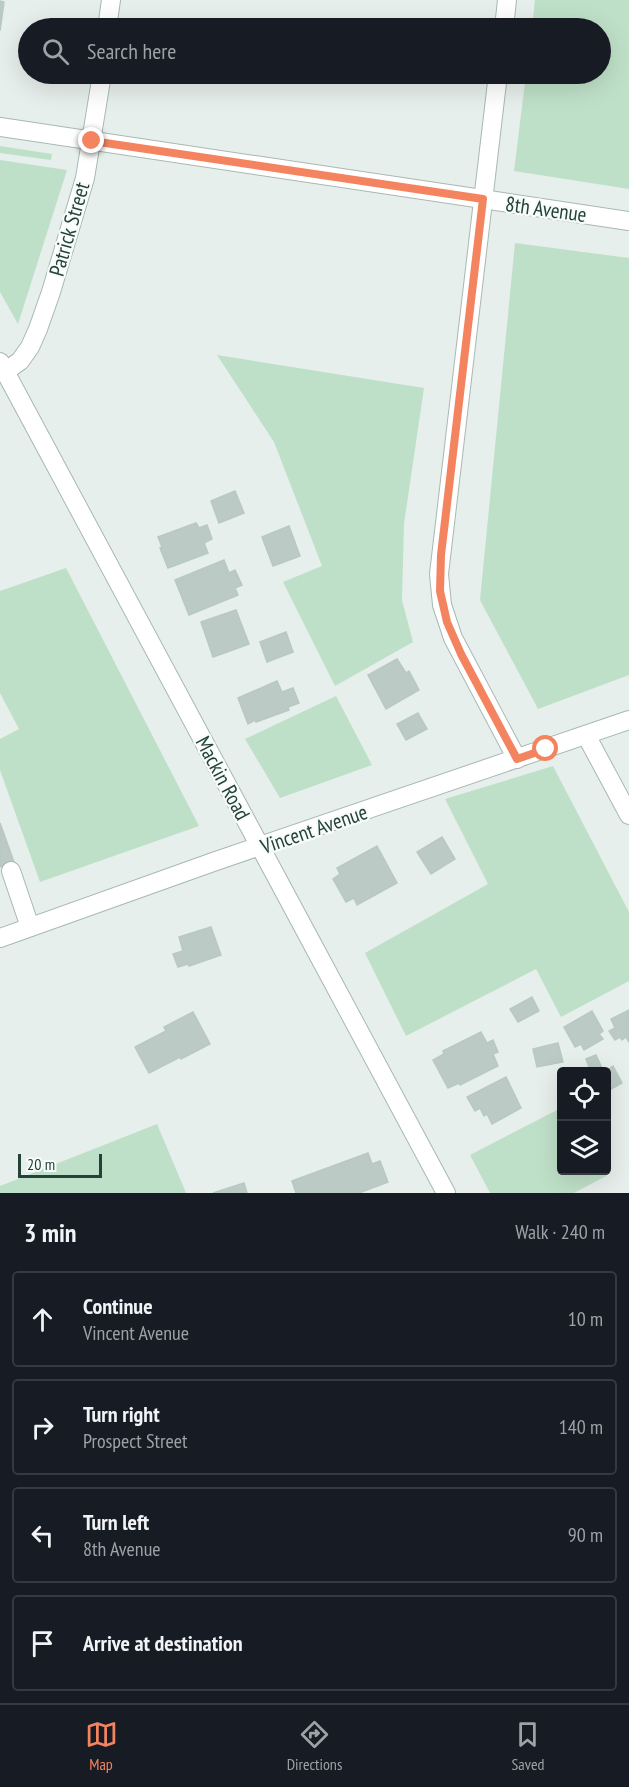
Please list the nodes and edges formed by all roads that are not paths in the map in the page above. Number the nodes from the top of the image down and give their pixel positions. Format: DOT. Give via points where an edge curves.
graph roads {
  1 [pos="111,0"];
  2 [pos="507,0"];
  3 [pos="108,18"];
  4 [pos="505,18"];
  5 [pos="101,84"];
  6 [pos="497,84"];
  7 [pos="0,127"];
  8 [pos="92,141"];
  9 [pos="483,199"];
  10 [pos="629,221"];
  11 [pos="3,367"];
  12 [pos="629,720"];
  13 [pos="586,735"];
  14 [pos="517,759"];
  15 [pos="629,815"];
  16 [pos="260,847"];
  17 [pos="10,871"];
  18 [pos="30,927"];
  19 [pos="0,938"];
  20 [pos="446,1193"];
  1 -- 3 [label="street"];
  2 -- 4 [label="street"];
  5 -- 8 [label="street, Patrick Street"];
  6 -- 9 [label="street"];
  7 -- 8 [label="street, 8th Avenue"];
  8 -- 9 [label="street, 8th Avenue"];
  8 -- 11 [label="street, Patrick Street" via="85,178 38,329 20,361"];
  9 -- 10 [label="street, 8th Avenue"];
  9 -- 14 [label="street" via="440,591 453,638"];
  11 -- 16 [label="street, Mackin Road"];
  12 -- 13 [label="street, Vincent Avenue"];
  13 -- 14 [label="street, Vincent Avenue"];
  13 -- 15 [label="street"];
  14 -- 16 [label="street, Vincent Avenue"];
  16 -- 18 [label="street, Vincent Avenue"];
  16 -- 20 [label="street, Mackin Road"];
  17 -- 18 [label="street"];
  18 -- 19 [label="street, Vincent Avenue"];
}
